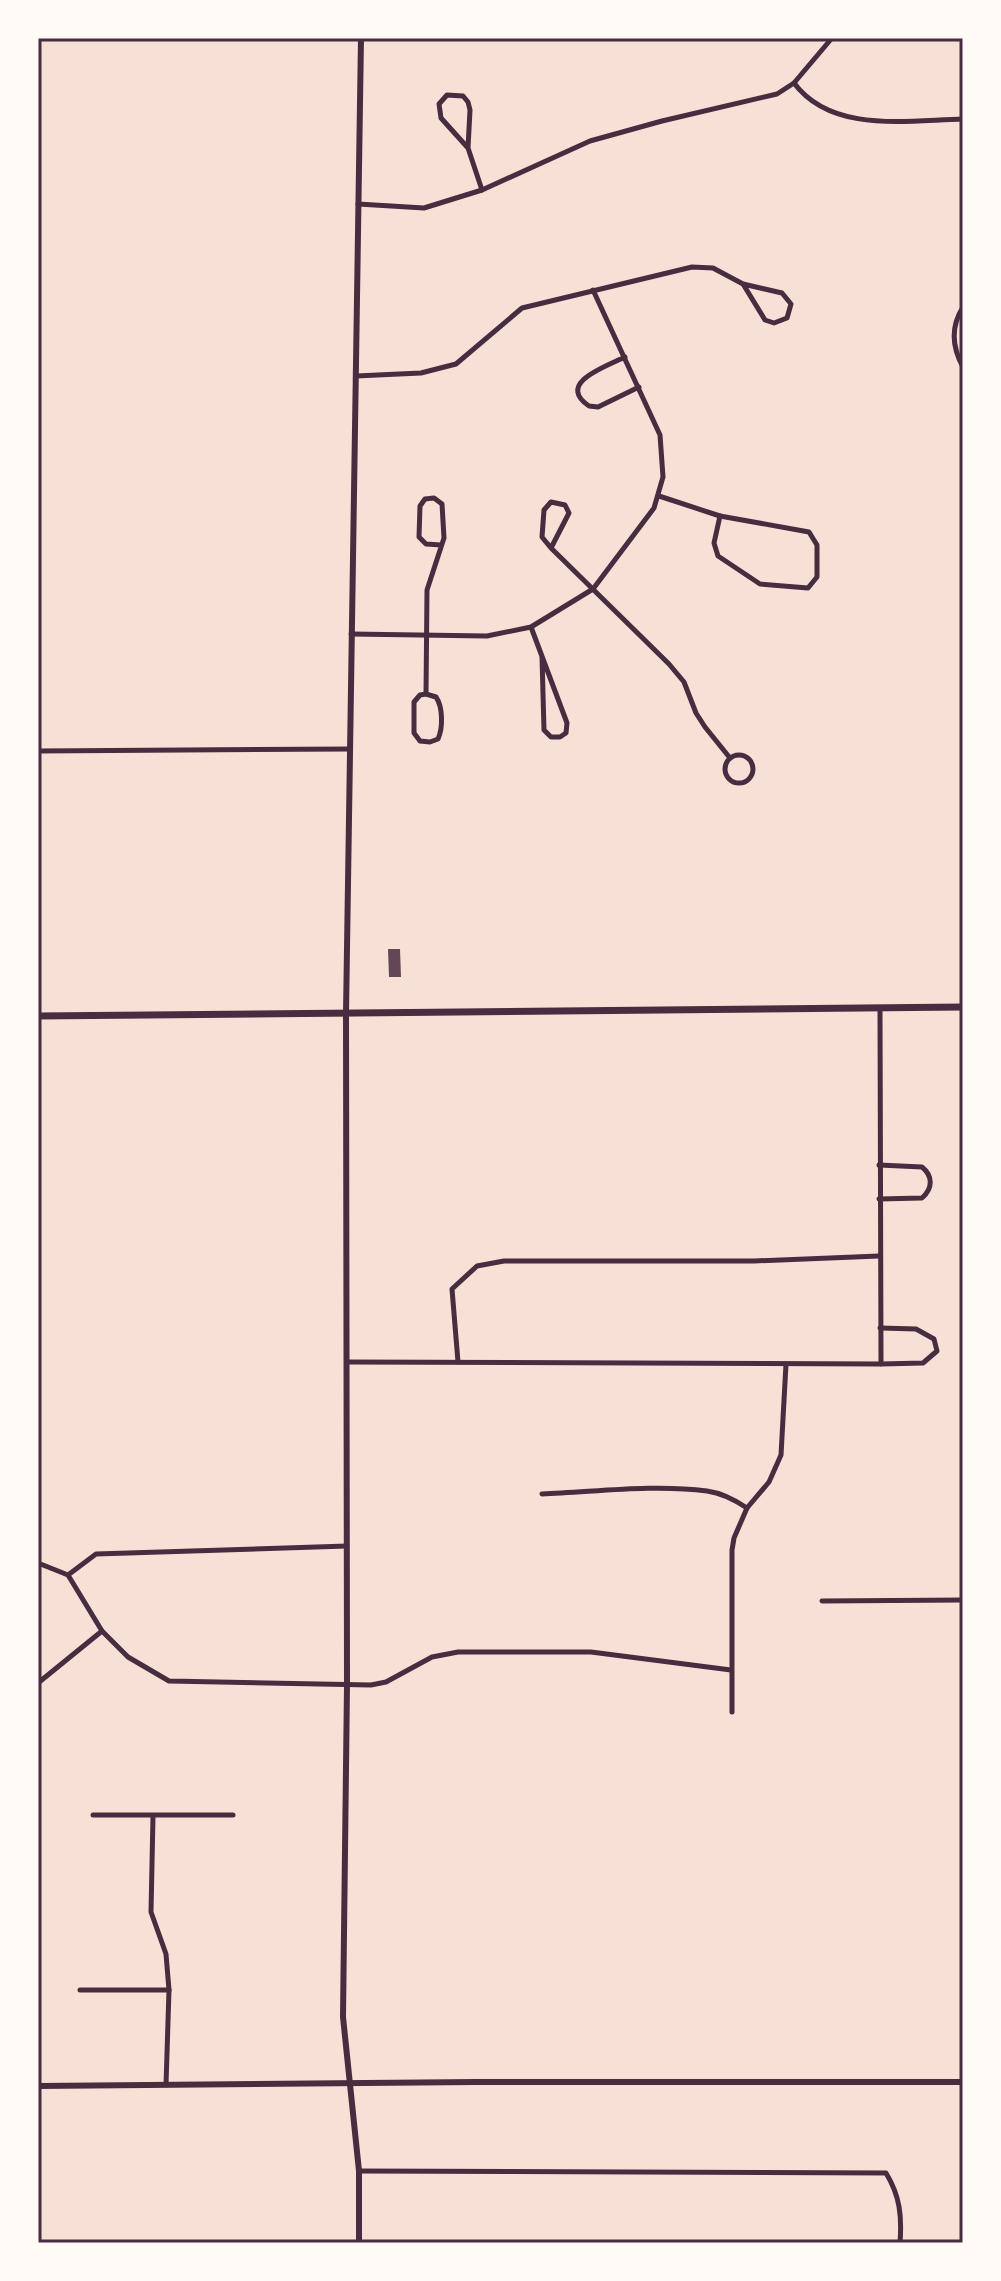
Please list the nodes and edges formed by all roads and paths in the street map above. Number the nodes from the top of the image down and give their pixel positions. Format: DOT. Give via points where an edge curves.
graph roads {
  1 [pos="361,38"];
  2 [pos="832,38"];
  3 [pos="794,83"];
  4 [pos="963,119"];
  5 [pos="468,148"];
  6 [pos="482,190"];
  7 [pos="358,204"];
  8 [pos="743,284"];
  9 [pos="593,290"];
  10 [pos="963,307"];
  11 [pos="625,357"];
  12 [pos="963,367"];
  13 [pos="356,376"];
  14 [pos="639,387"];
  15 [pos="659,496"];
  16 [pos="720,516"];
  17 [pos="441,545"];
  18 [pos="551,548"];
  19 [pos="593,589"];
  20 [pos="531,627"];
  21 [pos="350,634"];
  22 [pos="428,634"];
  23 [pos="542,657"];
  24 [pos="426,694"];
  25 [pos="349,749"];
  26 [pos="38,751"];
  27 [pos="730,758"];
  28 [pos="963,1007"];
  29 [pos="880,1008"];
  30 [pos="346,1013"];
  31 [pos="38,1016"];
  32 [pos="879,1165"];
  33 [pos="879,1199"];
  34 [pos="879,1256"];
  35 [pos="880,1328"];
  36 [pos="347,1362"];
  37 [pos="458,1362"];
  38 [pos="786,1364"];
  39 [pos="881,1364"];
  40 [pos="542,1494"];
  41 [pos="747,1508"];
  42 [pos="347,1546"];
  43 [pos="38,1563"];
  44 [pos="68,1575"];
  45 [pos="963,1600"];
  46 [pos="822,1601"];
  47 [pos="102,1631"];
  48 [pos="731,1670"];
  49 [pos="38,1683"];
  50 [pos="347,1685"];
  51 [pos="732,1712"];
  52 [pos="93,1815"];
  53 [pos="233,1815"];
  54 [pos="153,1816"];
  55 [pos="80,1990"];
  56 [pos="169,1990"];
  57 [pos="963,2082"];
  58 [pos="348,2083"];
  59 [pos="166,2085"];
  60 [pos="38,2086"];
  61 [pos="359,2171"];
  62 [pos="359,2243"];
  63 [pos="900,2243"];
  1 -- 7 [label="street"];
  2 -- 3 [label="street"];
  3 -- 4 [label="street" via="816,104 856,118"];
  3 -- 6 [label="street" via="777,94 590,141"];
  5 -- 5 [label="street" via="469,104 463,96 447,95 439,113"];
  5 -- 6 [label="street"];
  6 -- 7 [label="street" via="424,208"];
  7 -- 13 [label="street"];
  8 -- 8 [label="street" via="765,320 787,318 791,307 785,295"];
  8 -- 9 [label="street" via="720,270 692,267"];
  9 -- 11 [label="street"];
  9 -- 13 [label="street" via="522,308 456,364 421,373"];
  10 -- 12 [label="street" via="954,321 956,353"];
  11 -- 14 [label="street"];
  11 -- 14 [label="street" via="582,379 579,396 598,407"];
  13 -- 21 [label="street"];
  14 -- 15 [label="street" via="662,445"];
  15 -- 16 [label="street"];
  15 -- 19 [label="street"];
  16 -- 16 [label="street" via="714,543 718,556 763,586 805,589 814,584 817,545 809,532"];
  17 -- 17 [label="street" via="443,506 425,499 419,537 426,544"];
  17 -- 22 [label="street" via="427,590"];
  18 -- 18 [label="street" via="569,513 567,506 555,502 543,513 542,537"];
  18 -- 19 [label="street"];
  19 -- 20 [label="street"];
  19 -- 27 [label="street" via="684,682 696,713"];
  20 -- 22 [label="street" via="487,636"];
  20 -- 23 [label="street"];
  21 -- 22 [label="street"];
  21 -- 25 [label="street"];
  22 -- 24 [label="street"];
  23 -- 23 [label="street" via="543,726 548,736 560,737 567,723"];
  24 -- 24 [label="street" via="414,702 414,733 420,741 430,742 441,734 440,705"];
  25 -- 26 [label="street"];
  25 -- 30 [label="street"];
  27 -- 27 [label="street" via="728,778 735,783 748,780 753,767 749,758"];
  28 -- 29 [label="main road"];
  29 -- 30 [label="main road"];
  29 -- 32 [label="street"];
  30 -- 31 [label="main road"];
  30 -- 36 [label="street"];
  32 -- 33 [label="street"];
  32 -- 33 [label="street" via="922,1167 931,1182 922,1198"];
  33 -- 34 [label="street"];
  34 -- 35 [label="street"];
  34 -- 37 [label="street" via="504,1261 477,1266 452,1289"];
  35 -- 39 [label="street"];
  35 -- 39 [label="street" via="916,1329 934,1339 937,1351 923,1363"];
  36 -- 37 [label="street"];
  36 -- 42 [label="street"];
  37 -- 38 [label="street"];
  38 -- 39 [label="street"];
  38 -- 41 [label="street" via="781,1455 769,1482"];
  40 -- 41 [label="street" via="707,1491"];
  41 -- 48 [label="street" via="731,1560"];
  42 -- 44 [label="street" via="96,1554"];
  42 -- 50 [label="street"];
  43 -- 44 [label="street"];
  44 -- 47 [label="street"];
  45 -- 46 [label="street"];
  47 -- 49 [label="street"];
  47 -- 50 [label="street" via="128,1657 169,1681"];
  48 -- 50 [label="street" via="591,1652 458,1652 432,1657 386,1682"];
  48 -- 51 [label="street"];
  50 -- 58 [label="street" via="343,2017"];
  52 -- 54 [label="street"];
  53 -- 54 [label="street"];
  54 -- 56 [label="street" via="151,1912 166,1954"];
  55 -- 56 [label="street"];
  56 -- 59 [label="street"];
  57 -- 58 [label="street"];
  58 -- 59 [label="street"];
  58 -- 61 [label="street"];
  59 -- 60 [label="street"];
  61 -- 62 [label="street"];
  61 -- 63 [label="street" via="886,2173 898,2193"];
}
